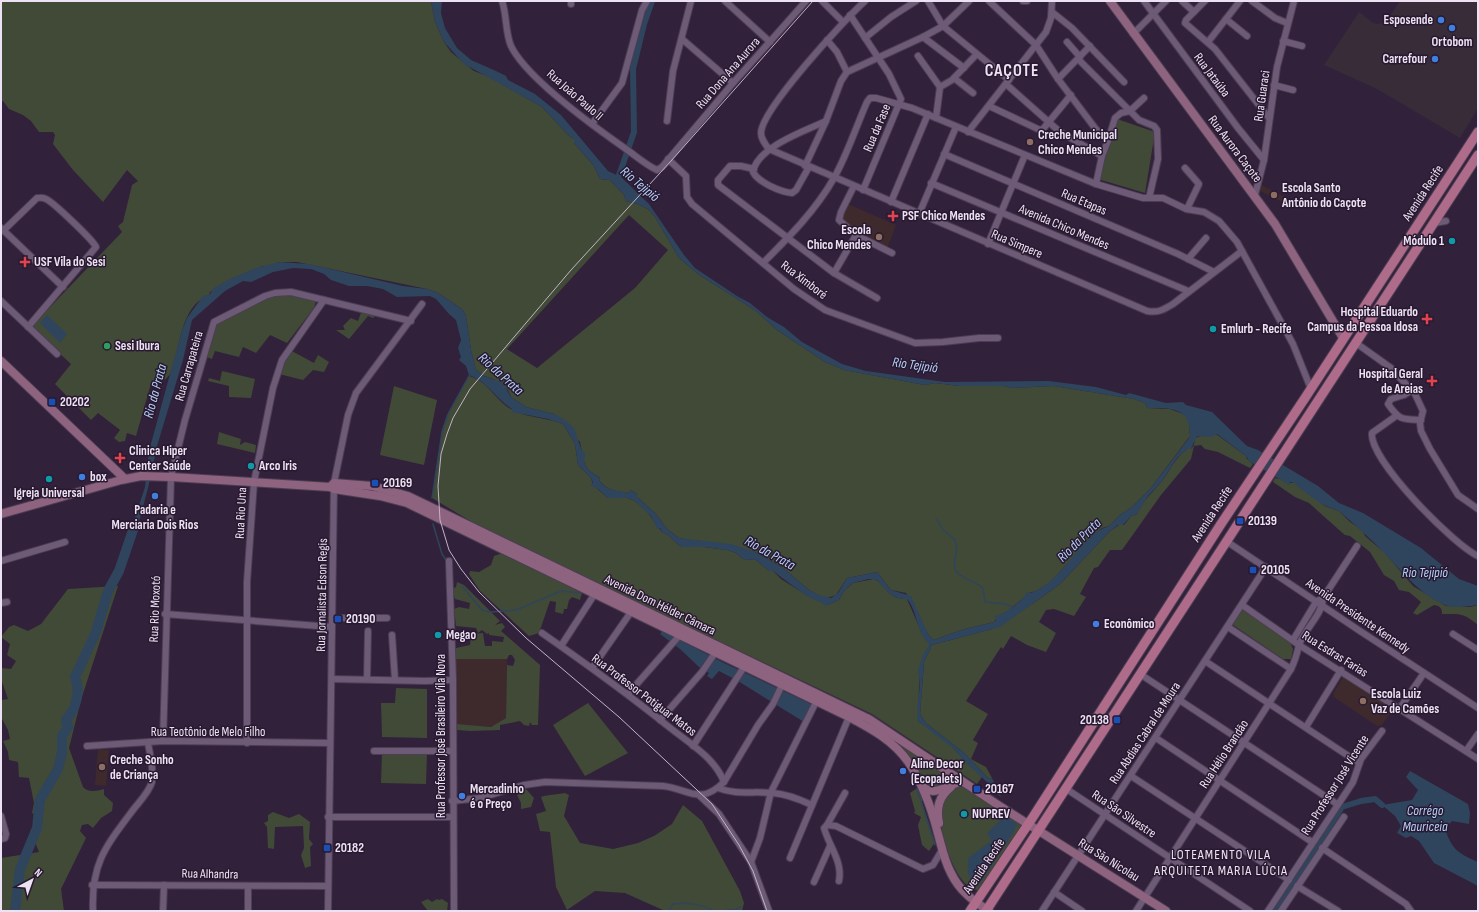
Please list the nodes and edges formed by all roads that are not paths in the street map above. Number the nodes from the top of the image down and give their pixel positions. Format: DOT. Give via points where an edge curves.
graph roads {
  1 [pos="502,1"];
  2 [pos="647,1"];
  3 [pos="691,1"];
  4 [pos="725,1"];
  5 [pos="806,1"];
  6 [pos="822,1"];
  7 [pos="865,1"];
  8 [pos="916,1"];
  9 [pos="928,1"];
  10 [pos="969,1"];
  11 [pos="989,1"];
  12 [pos="1023,1"];
  13 [pos="1027,1"];
  14 [pos="1052,1"];
  15 [pos="1110,1"];
  16 [pos="1144,1"];
  17 [pos="1166,1"];
  18 [pos="1182,1"];
  19 [pos="1205,1"];
  20 [pos="1240,1"];
  21 [pos="1252,1"];
  22 [pos="1294,1"];
  23 [pos="1052,12"];
  24 [pos="1194,12"];
  25 [pos="1154,13"];
  26 [pos="850,15"];
  27 [pos="1226,19"];
  28 [pos="843,22"];
  29 [pos="1287,23"];
  30 [pos="943,26"];
  31 [pos="1133,34"];
  32 [pos="1247,36"];
  33 [pos="923,37"];
  34 [pos="865,38"];
  35 [pos="682,39"];
  36 [pos="827,40"];
  37 [pos="1283,41"];
  38 [pos="770,42"];
  39 [pos="1067,42"];
  40 [pos="1208,42"];
  41 [pos="1036,45"];
  42 [pos="1090,46"];
  43 [pos="1302,46"];
  44 [pos="976,55"];
  45 [pos="918,56"];
  46 [pos="879,57"];
  47 [pos="1079,58"];
  48 [pos="964,68"];
  49 [pos="847,72"];
  50 [pos="954,78"];
  51 [pos="1058,79"];
  52 [pos="1007,82"];
  53 [pos="1124,82"];
  54 [pos="733,83"];
  55 [pos="1274,85"];
  56 [pos="940,87"];
  57 [pos="1293,90"];
  58 [pos="973,93"];
  59 [pos="1070,95"];
  60 [pos="1144,98"];
  61 [pos="899,104"];
  62 [pos="988,106"];
  63 [pos="1130,111"];
  64 [pos="928,114"];
  65 [pos="936,118"];
  66 [pos="1269,118"];
  67 [pos="826,121"];
  68 [pos="667,122"];
  69 [pos="1048,123"];
  70 [pos="592,124"];
  71 [pos="956,127"];
  72 [pos="968,132"];
  73 [pos="1478,132"];
  74 [pos="1107,141"];
  75 [pos="769,149"];
  76 [pos="944,154"];
  77 [pos="1025,155"];
  78 [pos="1100,155"];
  79 [pos="1478,155"];
  80 [pos="668,159"];
  81 [pos="1264,160"];
  82 [pos="807,166"];
  83 [pos="1185,168"];
  84 [pos="754,169"];
  85 [pos="835,178"];
  86 [pos="931,183"];
  87 [pos="1013,183"];
  88 [pos="1096,184"];
  89 [pos="854,186"];
  90 [pos="862,190"];
  91 [pos="1255,195"];
  92 [pos="1149,198"];
  93 [pos="891,202"];
  94 [pos="1187,209"];
  95 [pos="1001,212"];
  96 [pos="920,214"];
  97 [pos="1446,221"];
  98 [pos="1434,223"];
  99 [pos="2,229"];
  100 [pos="856,235"];
  101 [pos="1206,238"];
  102 [pos="787,239"];
  103 [pos="988,244"];
  104 [pos="1242,251"];
  105 [pos="892,253"];
  106 [pos="1188,259"];
  107 [pos="763,263"];
  108 [pos="1214,272"];
  109 [pos="836,275"];
  110 [pos="63,287"];
  111 [pos="1188,291"];
  112 [pos="877,298"];
  113 [pos="324,300"];
  114 [pos="1,301"];
  115 [pos="422,304"];
  116 [pos="411,321"];
  117 [pos="28,327"];
  118 [pos="998,338"];
  119 [pos="1343,338"];
  120 [pos="1356,344"];
  121 [pos="57,354"];
  122 [pos="1,361"];
  123 [pos="1311,390"];
  124 [pos="1412,390"];
  125 [pos="1396,416"];
  126 [pos="1421,420"];
  127 [pos="171,477"];
  128 [pos="125,479"];
  129 [pos="254,482"];
  130 [pos="333,486"];
  131 [pos="1478,509"];
  132 [pos="1,514"];
  133 [pos="1226,541"];
  134 [pos="65,542"];
  135 [pos="1358,546"];
  136 [pos="1478,556"];
  137 [pos="1,561"];
  138 [pos="449,561"];
  139 [pos="1266,567"];
  140 [pos="594,595"];
  141 [pos="1323,598"];
  142 [pos="1316,602"];
  143 [pos="1242,605"];
  144 [pos="1323,606"];
  145 [pos="631,612"];
  146 [pos="165,614"];
  147 [pos="332,618"];
  148 [pos="387,618"];
  149 [pos="247,620"];
  150 [pos="332,627"];
  151 [pos="1228,627"];
  152 [pos="368,631"];
  153 [pos="542,633"];
  154 [pos="1454,634"];
  155 [pos="392,635"];
  156 [pos="679,637"];
  157 [pos="1293,640"];
  158 [pos="1299,644"];
  159 [pos="561,646"];
  160 [pos="1478,650"];
  161 [pos="714,655"];
  162 [pos="1205,661"];
  163 [pos="592,668"];
  164 [pos="743,669"];
  165 [pos="1291,669"];
  166 [pos="1341,670"];
  167 [pos="1424,673"];
  168 [pos="1140,674"];
  169 [pos="367,679"];
  170 [pos="332,680"];
  171 [pos="395,680"];
  172 [pos="452,680"];
  173 [pos="782,687"];
  174 [pos="628,694"];
  175 [pos="1181,700"];
  176 [pos="816,702"];
  177 [pos="1269,703"];
  178 [pos="1400,708"];
  179 [pos="1478,708"];
  180 [pos="849,717"];
  181 [pos="660,720"];
  182 [pos="1306,727"];
  183 [pos="1382,731"];
  184 [pos="1478,734"];
  185 [pos="1156,738"];
  186 [pos="163,741"];
  187 [pos="148,742"];
  188 [pos="246,743"];
  189 [pos="330,743"];
  190 [pos="1244,743"];
  191 [pos="87,746"];
  192 [pos="693,746"];
  193 [pos="374,751"];
  194 [pos="452,751"];
  195 [pos="1466,751"];
  196 [pos="1478,759"];
  197 [pos="1359,763"];
  198 [pos="1131,776"];
  199 [pos="919,781"];
  200 [pos="1220,781"];
  201 [pos="724,782"];
  202 [pos="965,783"];
  203 [pos="718,788"];
  204 [pos="1065,788"];
  205 [pos="771,792"];
  206 [pos="845,793"];
  207 [pos="700,796"];
  208 [pos="452,801"];
  209 [pos="1337,804"];
  210 [pos="812,805"];
  211 [pos="1105,815"];
  212 [pos="1,816"];
  213 [pos="452,816"];
  214 [pos="1344,816"];
  215 [pos="328,817"];
  216 [pos="1195,819"];
  217 [pos="1030,822"];
  218 [pos="827,825"];
  219 [pos="1039,828"];
  220 [pos="1,839"];
  221 [pos="1312,842"];
  222 [pos="830,846"];
  223 [pos="1322,848"];
  224 [pos="942,850"];
  225 [pos="1078,855"];
  226 [pos="790,858"];
  227 [pos="1170,858"];
  228 [pos="752,862"];
  229 [pos="1289,880"];
  230 [pos="839,881"];
  231 [pos="814,882"];
  232 [pos="92,885"];
  233 [pos="164,885"];
  234 [pos="248,886"];
  235 [pos="328,886"];
  236 [pos="1297,886"];
  237 [pos="1054,892"];
  238 [pos="1145,897"];
  239 [pos="976,902"];
  240 [pos="93,911"];
  241 [pos="163,911"];
  242 [pos="248,911"];
  243 [pos="328,911"];
  244 [pos="454,911"];
  245 [pos="768,911"];
  246 [pos="970,911"];
  247 [pos="987,911"];
  248 [pos="1042,911"];
  249 [pos="1082,911"];
  250 [pos="1136,911"];
  251 [pos="1166,911"];
  252 [pos="1250,911"];
  253 [pos="1268,911"];
  254 [pos="1281,911"];
  255 [pos="1338,911"];
  256 [pos="1411,911"];
  1 -- 70 [label="street, Rua João Paulo II" via="508,38 515,53 545,84"];
  2 -- 70 [label="street" via="642,10 622,83"];
  3 -- 35 [label="street"];
  4 -- 38 [label="street"];
  5 -- 38 [label="street, Rua Dona Ana Aurora"];
  6 -- 28 [label="street"];
  7 -- 26 [label="street"];
  8 -- 34 [label="street"];
  9 -- 30 [label="street"];
  10 -- 30 [label="street"];
  11 -- 41 [label="street"];
  12 -- 13 [label="street"];
  14 -- 23 [label="street"];
  15 -- 31 [label="main road, Rua Aurora Caçote"];
  16 -- 25 [label="street, Rua Jataúba"];
  17 -- 25 [label="street"];
  18 -- 24 [label="street"];
  19 -- 24 [label="street"];
  20 -- 27 [label="street"];
  21 -- 29 [label="street" via="1275,18"];
  22 -- 29 [label="street, Rua Guaraci"];
  23 -- 41 [label="street" via="1049,26"];
  23 -- 42 [label="street"];
  24 -- 40 [label="street" via="1186,20 1186,25"];
  25 -- 31 [label="street"];
  25 -- 81 [label="street, Rua Jataúba" via="1233,122"];
  26 -- 28 [label="street"];
  26 -- 34 [label="street, Rua da Fase"];
  27 -- 32 [label="street"];
  27 -- 40 [label="street"];
  28 -- 36 [label="street"];
  29 -- 37 [label="street, Rua Guaraci"];
  30 -- 33 [label="street"];
  30 -- 44 [label="street"];
  31 -- 91 [label="main road, Rua Aurora Caçote"];
  33 -- 46 [label="street"];
  33 -- 48 [label="street"];
  34 -- 46 [label="street, Rua da Fase"];
  35 -- 54 [label="street"];
  35 -- 68 [label="street" via="673,71"];
  36 -- 49 [label="street" via="837,52"];
  36 -- 75 [label="street" via="765,120 761,132"];
  37 -- 43 [label="street"];
  37 -- 55 [label="street, Rua Guaraci"];
  38 -- 54 [label="street, Rua Dona Ana Aurora"];
  39 -- 47 [label="street"];
  40 -- 66 [label="street"];
  41 -- 51 [label="street"];
  41 -- 52 [label="street"];
  42 -- 47 [label="street"];
  42 -- 53 [label="street"];
  44 -- 48 [label="street"];
  44 -- 52 [label="street"];
  45 -- 56 [label="street"];
  46 -- 49 [label="street"];
  46 -- 61 [label="street, Rua da Fase" via="899,92"];
  47 -- 51 [label="street"];
  47 -- 63 [label="street"];
  48 -- 50 [label="street"];
  49 -- 67 [label="street"];
  50 -- 56 [label="street"];
  50 -- 58 [label="street"];
  51 -- 59 [label="street"];
  52 -- 62 [label="street"];
  52 -- 69 [label="street"];
  54 -- 80 [label="street, Rua Dona Ana Aurora"];
  55 -- 57 [label="street"];
  55 -- 66 [label="street, Rua Guaraci"];
  56 -- 65 [label="street"];
  59 -- 69 [label="street"];
  59 -- 74 [label="street"];
  60 -- 63 [label="street"];
  61 -- 64 [label="street"];
  61 -- 85 [label="street" via="872,98 867,102"];
  61 -- 90 [label="street, Rua da Fase"];
  62 -- 69 [label="street" via="1036,129 1043,129"];
  62 -- 72 [label="street"];
  63 -- 74 [label="street" via="1115,118"];
  63 -- 92 [label="street" via="1157,130 1158,159"];
  64 -- 65 [label="street"];
  64 -- 93 [label="street"];
  65 -- 71 [label="street"];
  66 -- 81 [label="street, Rua Guaraci"];
  67 -- 75 [label="street"];
  67 -- 82 [label="street"];
  69 -- 78 [label="street"];
  70 -- 80 [label="street, Rua João Paulo II" via="657,170 662,168"];
  71 -- 72 [label="street"];
  71 -- 76 [label="street"];
  72 -- 77 [label="street"];
  73 -- 119 [label="main road, Avenida Recife"];
  74 -- 78 [label="street"];
  75 -- 82 [label="street, Rua Simpere"];
  75 -- 84 [label="street"];
  76 -- 86 [label="street"];
  76 -- 87 [label="street, Rua Etapas"];
  77 -- 87 [label="street"];
  77 -- 88 [label="street"];
  78 -- 88 [label="street"];
  79 -- 98 [label="main road, Avenida Recife"];
  80 -- 107 [label="street, Rua Ximboré" via="686,176 687,197 692,204"];
  81 -- 91 [label="street, Rua Guaraci"];
  82 -- 84 [label="street" via="794,192 790,193 765,183 754,174"];
  82 -- 85 [label="street, Rua Simpere"];
  83 -- 94 [label="street" via="1199,184"];
  84 -- 102 [label="street" via="730,166 718,180 718,185"];
  85 -- 89 [label="street, Rua Simpere"];
  85 -- 102 [label="street"];
  86 -- 95 [label="street, Avenida Chico Mendes"];
  86 -- 96 [label="street"];
  87 -- 95 [label="street"];
  87 -- 106 [label="street, Rua Etapas"];
  88 -- 92 [label="street"];
  89 -- 90 [label="street, Rua Simpere"];
  89 -- 100 [label="street" via="839,218 846,228"];
  90 -- 93 [label="street, Rua Simpere"];
  91 -- 119 [label="main road, Rua Aurora Caçote" via="1276,224"];
  92 -- 94 [label="street" via="1163,198"];
  93 -- 96 [label="street, Rua Simpere"];
  94 -- 104 [label="street" via="1204,212 1219,221"];
  95 -- 103 [label="street"];
  95 -- 111 [label="street, Avenida Chico Mendes"];
  96 -- 103 [label="street, Rua Simpere"];
  97 -- 98 [label="street"];
  98 -- 120 [label="main road, Avenida Recife"];
  99 -- 110 [label="street"];
  99 -- 110 [label="street" via="37,198 43,198 90,239 96,247"];
  100 -- 105 [label="street"];
  100 -- 109 [label="street"];
  101 -- 106 [label="street"];
  102 -- 107 [label="street"];
  102 -- 109 [label="street"];
  103 -- 111 [label="street, Rua Simpere" via="1154,313 1161,311"];
  104 -- 108 [label="street, Rua Simpere"];
  104 -- 123 [label="street" via="1293,344"];
  106 -- 108 [label="street, Rua Etapas"];
  107 -- 118 [label="street, Rua Ximboré" via="825,310 909,341 923,343"];
  108 -- 111 [label="street, Rua Simpere"];
  109 -- 112 [label="street"];
  110 -- 117 [label="street"];
  113 -- 116 [label="street, Rua Carrapateira"];
  113 -- 127 [label="street, Rua Carrapateira" via="299,293 275,293 214,322"];
  113 -- 129 [label="street, Rua Rio Una" via="282,360 273,388"];
  114 -- 117 [label="street"];
  115 -- 116 [label="street, Rua Jornalista Edson Regis"];
  116 -- 130 [label="street, Rua Jornalista Edson Regis" via="356,393 348,415"];
  117 -- 121 [label="street"];
  119 -- 123 [label="main road, Avenida Recife"];
  120 -- 124 [label="street" via="1391,368"];
  120 -- 133 [label="main road, Avenida Recife"];
  122 -- 128 [label="main road"];
  123 -- 217 [label="main road, Avenida Recife" via="1255,472"];
  124 -- 125 [label="street" via="1389,400 1388,404"];
  124 -- 126 [label="street" via="1423,411"];
  125 -- 126 [label="street" via="1407,420"];
  125 -- 136 [label="street" via="1372,433 1372,440 1380,458 1421,505 1464,548"];
  126 -- 131 [label="street" via="1420,426 1424,437 1453,489 1463,500"];
  127 -- 128 [label="main road"];
  127 -- 129 [label="main road"];
  127 -- 146 [label="street, Rua Rio Moxotó"];
  128 -- 132 [label="main road"];
  129 -- 130 [label="main road"];
  129 -- 149 [label="street, Rua Rio Una"];
  130 -- 140 [label="main road, Avenida Dom Hélder Câmara" via="407,504"];
  130 -- 147 [label="street, Rua Jornalista Edson Regis"];
  130 -- 202 [label="main road, Avenida Dom Hélder Câmara" via="372,486 408,496 869,719"];
  133 -- 139 [label="street, Avenida Presidente Kennedy"];
  133 -- 168 [label="main road, Avenida Recife"];
  134 -- 137 [label="street"];
  135 -- 141 [label="street"];
  138 -- 172 [label="street, Rua Professor José Brasileiro Vila Nova"];
  139 -- 142 [label="street, Avenida Presidente Kennedy"];
  139 -- 143 [label="street, Rua Abdias Cabral de Moura"];
  140 -- 145 [label="main road, Avenida Dom Hélder Câmara"];
  140 -- 159 [label="street"];
  141 -- 142 [label="street"];
  141 -- 144 [label="street"];
  142 -- 144 [label="street, Avenida Presidente Kennedy"];
  142 -- 157 [label="street"];
  143 -- 151 [label="street, Rua Abdias Cabral de Moura"];
  143 -- 157 [label="street, Rua Esdras Farias"];
  144 -- 158 [label="street, Rua Hélio Brandão"];
  144 -- 167 [label="street, Avenida Presidente Kennedy"];
  145 -- 156 [label="main road, Avenida Dom Hélder Câmara"];
  145 -- 163 [label="street"];
  146 -- 149 [label="street"];
  146 -- 186 [label="street, Rua Rio Moxotó"];
  147 -- 148 [label="street"];
  147 -- 150 [label="street, Rua Jornalista Edson Regis"];
  149 -- 150 [label="street"];
  149 -- 188 [label="street, Rua Rio Una"];
  150 -- 170 [label="street, Rua Jornalista Edson Regis"];
  151 -- 162 [label="street, Rua Abdias Cabral de Moura"];
  151 -- 165 [label="street"];
  152 -- 169 [label="street"];
  153 -- 159 [label="street, Rua Professor Potiguar Matos"];
  154 -- 160 [label="street"];
  155 -- 171 [label="street"];
  156 -- 161 [label="main road, Avenida Dom Hélder Câmara"];
  156 -- 174 [label="street"];
  157 -- 158 [label="street, Rua Esdras Farias"];
  158 -- 165 [label="street, Rua Hélio Brandão" via="1298,654"];
  158 -- 166 [label="street, Rua Esdras Farias"];
  159 -- 163 [label="street, Rua Professor Potiguar Matos"];
  161 -- 164 [label="main road, Avenida Dom Hélder Câmara"];
  161 -- 181 [label="street"];
  162 -- 175 [label="street, Rua Abdias Cabral de Moura"];
  162 -- 177 [label="street"];
  163 -- 174 [label="street, Rua Professor Potiguar Matos"];
  164 -- 173 [label="main road, Avenida Dom Hélder Câmara"];
  164 -- 192 [label="street"];
  165 -- 177 [label="street, Rua Hélio Brandão"];
  166 -- 178 [label="street, Rua Esdras Farias"];
  166 -- 182 [label="street"];
  167 -- 178 [label="street"];
  167 -- 179 [label="street, Avenida Presidente Kennedy"];
  168 -- 175 [label="street"];
  168 -- 204 [label="main road, Avenida Recife"];
  169 -- 170 [label="street"];
  169 -- 171 [label="street"];
  170 -- 189 [label="street, Rua Jornalista Edson Regis"];
  171 -- 172 [label="street"];
  172 -- 194 [label="street, Rua Professor José Brasileiro Vila Nova"];
  173 -- 176 [label="main road, Avenida Dom Hélder Câmara"];
  173 -- 201 [label="street"];
  174 -- 181 [label="street, Rua Professor Potiguar Matos"];
  175 -- 185 [label="street, Rua Abdias Cabral de Moura"];
  175 -- 190 [label="street"];
  176 -- 180 [label="main road, Avenida Dom Hélder Câmara"];
  176 -- 205 [label="street"];
  177 -- 182 [label="street"];
  177 -- 190 [label="street, Rua Hélio Brandão"];
  178 -- 195 [label="street, Rua Esdras Farias"];
  180 -- 199 [label="main road, Avenida Dom Hélder Câmara" via="874,730 891,743 908,762"];
  180 -- 210 [label="street"];
  181 -- 192 [label="street, Rua Professor Potiguar Matos"];
  182 -- 197 [label="street"];
  183 -- 197 [label="street, Rua Professor José Vicente"];
  184 -- 195 [label="street"];
  185 -- 198 [label="street, Rua Abdias Cabral de Moura"];
  185 -- 200 [label="street"];
  186 -- 187 [label="street, Rua Teotônio de Melo Filho"];
  186 -- 188 [label="street, Rua Teotônio de Melo Filho"];
  187 -- 191 [label="street, Rua Teotônio de Melo Filho"];
  187 -- 232 [label="street" via="152,766 151,784 111,838"];
  188 -- 189 [label="street, Rua Teotônio de Melo Filho"];
  189 -- 215 [label="street, Rua Jornalista Edson Regis"];
  190 -- 200 [label="street, Rua Hélio Brandão"];
  190 -- 209 [label="street"];
  192 -- 201 [label="street, Rua Professor Potiguar Matos" via="715,767"];
  193 -- 194 [label="street"];
  194 -- 208 [label="street, Rua Professor José Brasileiro Vila Nova"];
  195 -- 196 [label="street, Rua Esdras Farias"];
  197 -- 209 [label="street, Rua Professor José Vicente" via="1357,774"];
  198 -- 211 [label="street, Rua Abdias Cabral de Moura"];
  198 -- 216 [label="street"];
  199 -- 202 [label="main road, Avenida Dom Hélder Câmara" via="931,792 953,783"];
  199 -- 224 [label="main road, Avenida Dom Hélder Câmara" via="933,816"];
  200 -- 216 [label="street, Rua Hélio Brandão"];
  200 -- 221 [label="street"];
  201 -- 203 [label="street"];
  202 -- 217 [label="main road, Avenida Dom Hélder Câmara" via="978,787"];
  202 -- 224 [label="main road" via="950,787 940,800 938,818"];
  203 -- 205 [label="street" via="738,793"];
  203 -- 207 [label="street"];
  204 -- 211 [label="street, Rua São Silvestre"];
  204 -- 219 [label="main road, Avenida Recife"];
  205 -- 210 [label="street" via="796,797"];
  205 -- 228 [label="street"];
  206 -- 218 [label="street"];
  207 -- 208 [label="street" via="674,787 545,782 524,785 480,798"];
  207 -- 228 [label="street" via="719,814"];
  208 -- 213 [label="street, Rua Professor José Brasileiro Vila Nova"];
  209 -- 221 [label="street, Rua Professor José Vicente"];
  210 -- 226 [label="street"];
  211 -- 225 [label="street, Rua Abdias Cabral de Moura"];
  211 -- 227 [label="street, Rua São Silvestre"];
  212 -- 220 [label="street" via="6,834 5,838"];
  213 -- 215 [label="street"];
  213 -- 244 [label="street, Rua Professor José Brasileiro Vila Nova"];
  214 -- 223 [label="street, Rua Professor José Vicente"];
  215 -- 235 [label="street, Rua Jornalista Edson Regis"];
  216 -- 227 [label="street, Rua Hélio Brandão"];
  216 -- 229 [label="street"];
  217 -- 219 [label="main road, Avenida Dom Hélder Câmara"];
  217 -- 239 [label="main road, Avenida Recife"];
  218 -- 222 [label="street" via="824,828"];
  218 -- 224 [label="street" via="836,826 923,869 933,865"];
  219 -- 225 [label="main road, Rua São Nicolau"];
  219 -- 247 [label="main road, Avenida Recife"];
  221 -- 229 [label="street, Rua Professor José Vicente"];
  222 -- 230 [label="street" via="840,868"];
  222 -- 231 [label="street"];
  223 -- 236 [label="street, Rua Professor José Vicente"];
  223 -- 256 [label="street" via="1406,904"];
  224 -- 239 [label="main road, Avenida Dom Hélder Câmara" via="955,881"];
  225 -- 237 [label="street, Rua Abdias Cabral de Moura"];
  225 -- 238 [label="main road, Rua São Nicolau"];
  227 -- 238 [label="street, Rua Hélio Brandão"];
  227 -- 252 [label="street, Rua São Silvestre"];
  228 -- 245 [label="street"];
  229 -- 253 [label="street, Rua Professor José Vicente"];
  232 -- 233 [label="street, Rua Alhandra"];
  232 -- 240 [label="street"];
  233 -- 234 [label="street, Rua Alhandra"];
  233 -- 241 [label="street"];
  234 -- 235 [label="street, Rua Alhandra"];
  234 -- 242 [label="street"];
  235 -- 243 [label="street, Rua Jornalista Edson Regis"];
  236 -- 254 [label="street, Rua Professor José Vicente"];
  236 -- 255 [label="street"];
  237 -- 248 [label="street, Rua Abdias Cabral de Moura"];
  237 -- 249 [label="street"];
  238 -- 250 [label="street, Rua Hélio Brandão"];
  238 -- 251 [label="main road, Rua São Nicolau"];
  239 -- 246 [label="main road, Avenida Recife"];
  239 -- 247 [label="main road, Avenida Dom Hélder Câmara"];
}
